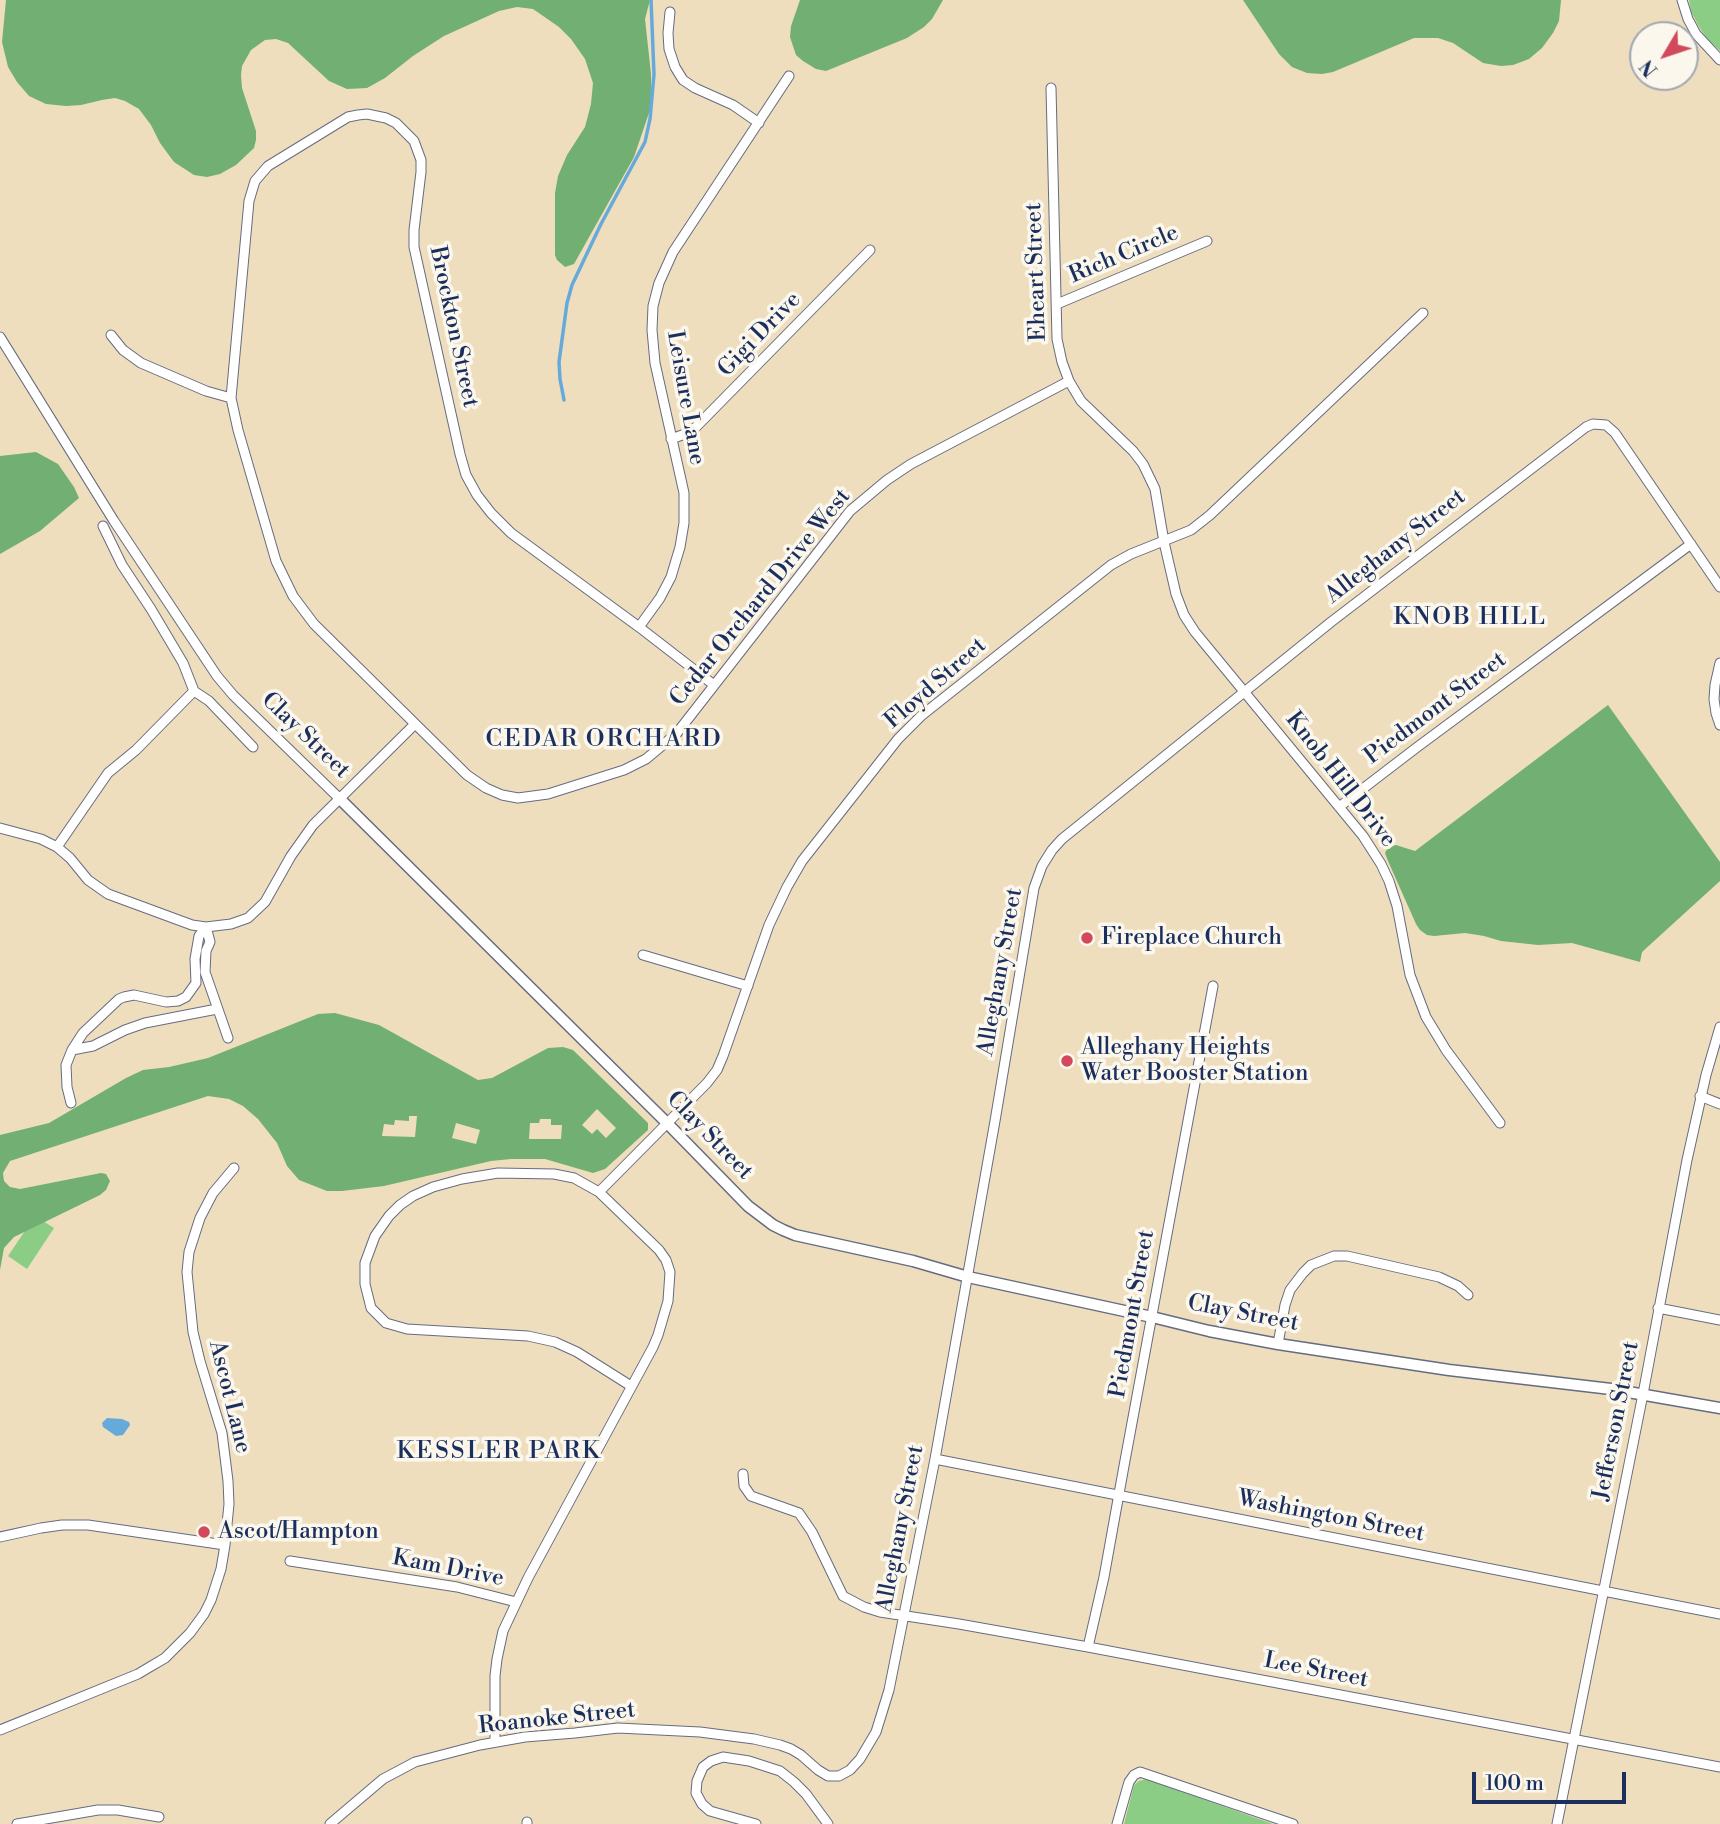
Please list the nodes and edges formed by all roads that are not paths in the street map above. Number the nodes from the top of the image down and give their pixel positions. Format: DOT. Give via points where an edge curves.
graph roads {
  1 [pos="1682,0"];
  2 [pos="670,12"];
  3 [pos="1720,60"];
  4 [pos="789,76"];
  5 [pos="1051,88"];
  6 [pos="759,123"];
  7 [pos="1207,241"];
  8 [pos="870,250"];
  9 [pos="1057,304"];
  10 [pos="1423,313"];
  11 [pos="111,335"];
  12 [pos="0,337"];
  13 [pos="1069,381"];
  14 [pos="231,397"];
  15 [pos="671,439"];
  16 [pos="103,526"];
  17 [pos="1164,542"];
  18 [pos="1691,544"];
  19 [pos="1720,587"];
  20 [pos="639,627"];
  21 [pos="1720,663"];
  22 [pos="714,685"];
  23 [pos="194,691"];
  24 [pos="1245,691"];
  25 [pos="415,724"];
  26 [pos="1720,725"];
  27 [pos="253,747"];
  28 [pos="340,799"];
  29 [pos="1339,807"];
  30 [pos="0,828"];
  31 [pos="57,847"];
  32 [pos="206,928"];
  33 [pos="643,955"];
  34 [pos="748,986"];
  35 [pos="1213,986"];
  36 [pos="217,1009"];
  37 [pos="1720,1027"];
  38 [pos="228,1038"];
  39 [pos="72,1050"];
  40 [pos="1700,1096"];
  41 [pos="71,1103"];
  42 [pos="1720,1104"];
  43 [pos="667,1123"];
  44 [pos="1500,1123"];
  45 [pos="234,1168"];
  46 [pos="599,1192"];
  47 [pos="968,1277"];
  48 [pos="1468,1296"];
  49 [pos="1658,1308"];
  50 [pos="1152,1317"];
  51 [pos="1720,1320"];
  52 [pos="1278,1344"];
  53 [pos="631,1387"];
  54 [pos="1643,1394"];
  55 [pos="1720,1408"];
  56 [pos="935,1459"];
  57 [pos="743,1474"];
  58 [pos="1119,1495"];
  59 [pos="0,1537"];
  60 [pos="225,1545"];
  61 [pos="290,1561"];
  62 [pos="1603,1590"];
  63 [pos="516,1602"];
  64 [pos="1720,1614"];
  65 [pos="904,1615"];
  66 [pos="1088,1647"];
  67 [pos="0,1730"];
  68 [pos="1573,1738"];
  69 [pos="495,1742"];
  70 [pos="1720,1767"];
  71 [pos="841,1776"];
  72 [pos="159,1817"];
  73 [pos="17,1824"];
  74 [pos="330,1824"];
  75 [pos="757,1824"];
  76 [pos="828,1824"];
  77 [pos="1117,1824"];
  78 [pos="1293,1824"];
  79 [pos="1557,1824"];
  1 -- 3 [label="street" via="1696,34"];
  2 -- 6 [label="street" via="669,49 683,80"];
  4 -- 6 [label="street, Leisure Lane"];
  5 -- 9 [label="street, Eheart Street"];
  6 -- 15 [label="street, Leisure Lane" via="673,252 659,283 652,330"];
  7 -- 9 [label="street, Rich Circle"];
  8 -- 15 [label="street, Gigi Drive" via="695,428"];
  9 -- 13 [label="street, Eheart Street" via="1057,340"];
  10 -- 17 [label="street, Floyd Street" via="1210,515"];
  11 -- 14 [label="street" via="141,363"];
  12 -- 28 [label="street, Clay Street" via="217,676"];
  13 -- 17 [label="street, Eheart Street" via="1082,401 1143,464 1155,489"];
  13 -- 22 [label="street, Cedar Orchard Drive West" via="911,464 850,511"];
  14 -- 20 [label="street, Brockton Street" via="249,201 255,181 275,161 348,117 386,118 414,141 421,160 414,247 466,475 477,495 511,533"];
  14 -- 25 [label="street, Brockton Street" via="276,561 288,588 314,624"];
  15 -- 20 [label="street, Leisure Lane" via="684,494 680,547 671,577"];
  16 -- 23 [label="street" via="183,663"];
  17 -- 24 [label="street, Eheart Street" via="1184,615"];
  17 -- 34 [label="street, Floyd Street" via="1111,565 898,739 803,861 769,925"];
  18 -- 19 [label="street"];
  18 -- 24 [label="street, Alleghany Street" via="1615,433 1602,423 1593,424"];
  18 -- 29 [label="street, Piedmont Street"];
  20 -- 22 [label="street, Brockton Street"];
  21 -- 26 [label="street" via="1714,699"];
  22 -- 25 [label="street, Cedar Orchard Drive West" via="677,733 646,759 532,797 518,798 486,788"];
  23 -- 27 [label="street"];
  23 -- 31 [label="street" via="108,774"];
  24 -- 29 [label="street, Knob Hill Drive"];
  24 -- 47 [label="street, Alleghany Street" via="1062,839 1042,866 1034,888"];
  25 -- 28 [label="street"];
  28 -- 32 [label="street" via="306,834 265,902 248,918"];
  28 -- 43 [label="street, Clay Street"];
  29 -- 44 [label="street, Knob Hill Drive" via="1389,880 1410,975 1426,1017"];
  30 -- 31 [label="street"];
  31 -- 32 [label="street" via="108,894"];
  32 -- 36 [label="street" via="210,942 205,972"];
  32 -- 39 [label="street" via="199,936 196,983 186,997 166,1002 134,995 119,999"];
  33 -- 34 [label="street"];
  34 -- 43 [label="street, Floyd Street" via="717,1070"];
  35 -- 50 [label="street, Piedmont Street"];
  36 -- 38 [label="street"];
  36 -- 39 [label="street" via="145,1023 93,1046"];
  37 -- 40 [label="street, Jefferson Street"];
  39 -- 41 [label="street" via="66,1065"];
  40 -- 42 [label="street"];
  40 -- 49 [label="street, Jefferson Street"];
  43 -- 46 [label="street, Floyd Street"];
  43 -- 47 [label="street, Clay Street" via="767,1221 795,1235"];
  45 -- 60 [label="street, Ascot Lane" via="200,1218 187,1272 193,1332 220,1422 226,1460 229,1503"];
  46 -- 53 [label="street" via="659,1250 670,1272 658,1335"];
  46 -- 53 [label="street" via="574,1178 536,1172 498,1173 433,1187 400,1205 383,1223 365,1263 365,1284 371,1308 394,1326 555,1342"];
  47 -- 50 [label="street, Clay Street"];
  47 -- 56 [label="street, Alleghany Street"];
  48 -- 52 [label="street" via="1439,1277 1334,1256 1311,1265 1290,1290"];
  49 -- 51 [label="street"];
  49 -- 54 [label="street, Jefferson Street"];
  50 -- 52 [label="street, Clay Street"];
  50 -- 58 [label="street, Piedmont Street"];
  52 -- 54 [label="street, Clay Street"];
  53 -- 63 [label="street"];
  54 -- 55 [label="street, Clay Street"];
  54 -- 62 [label="street, Jefferson Street"];
  56 -- 58 [label="street, Washington Street"];
  56 -- 65 [label="street, Alleghany Street"];
  57 -- 65 [label="street, Lee Street" via="751,1496 799,1513 844,1596 872,1609"];
  58 -- 62 [label="street, Washington Street"];
  58 -- 66 [label="street, Piedmont Street"];
  59 -- 60 [label="street" via="62,1525 89,1525"];
  60 -- 67 [label="street, Ascot Lane" via="209,1604 195,1627 165,1658 138,1674"];
  61 -- 63 [label="street, Kam Drive" via="457,1587"];
  62 -- 64 [label="street, Washington Street"];
  62 -- 68 [label="street, Jefferson Street"];
  63 -- 69 [label="street" via="497,1660"];
  65 -- 66 [label="street, Lee Street"];
  65 -- 71 [label="street, Alleghany Street" via="880,1723 860,1759"];
  66 -- 68 [label="street, Lee Street"];
  68 -- 70 [label="street, Lee Street"];
  68 -- 79 [label="street, Jefferson Street"];
  69 -- 71 [label="street, Roanoke Street" via="618,1728 701,1732 780,1745 824,1774"];
  69 -- 74 [label="street, Roanoke Street" via="402,1768"];
  72 -- 73 [label="street" via="98,1810"];
  75 -- 76 [label="street" via="710,1811 702,1804 696,1793 697,1781 711,1761 749,1761 780,1771 806,1794"];
  77 -- 78 [label="street" via="1129,1782 1137,1773"];
}
